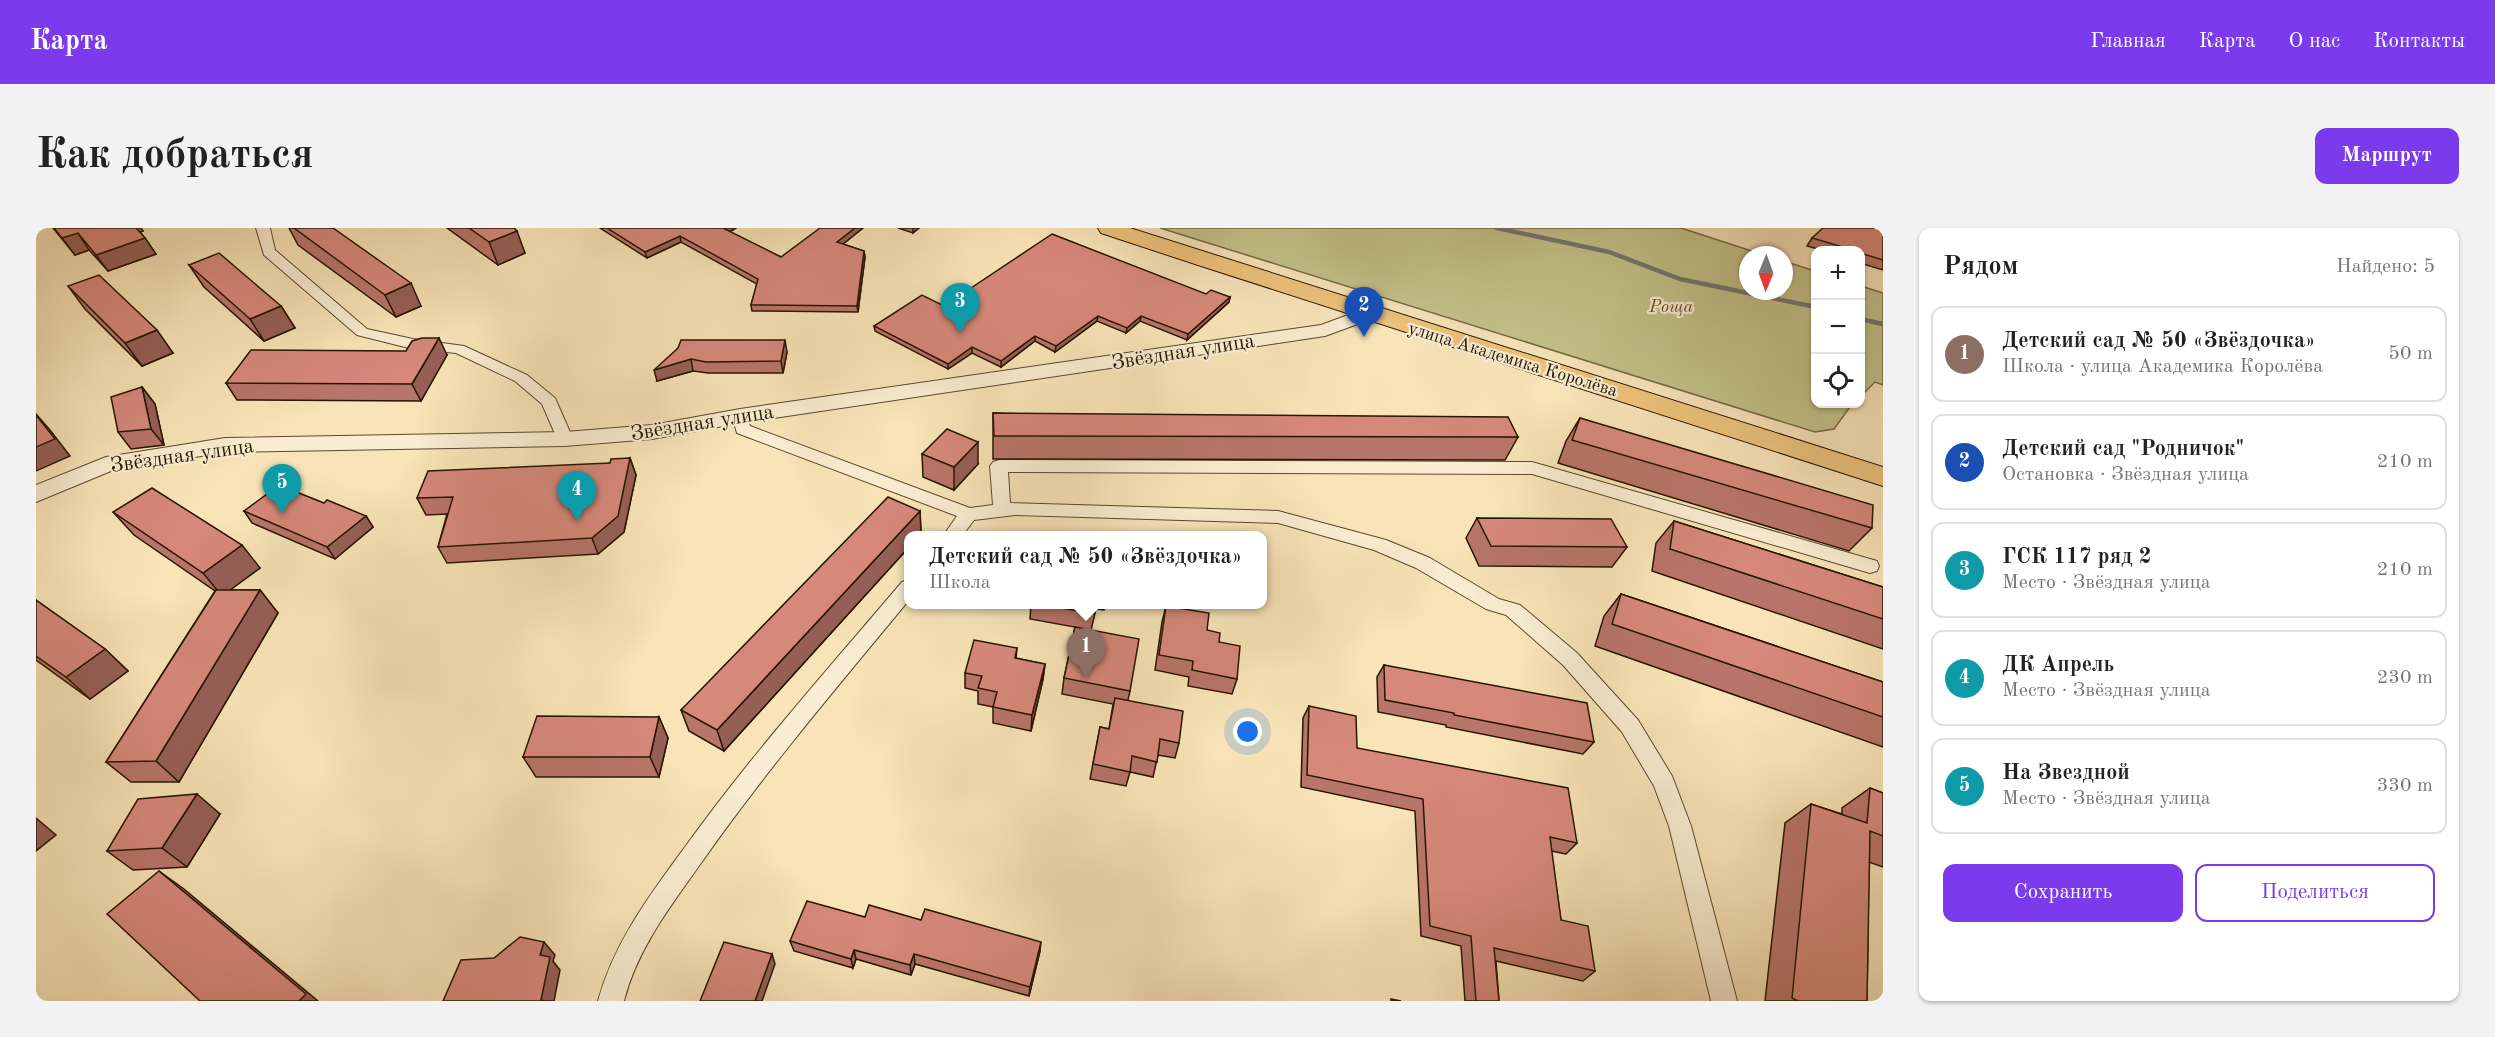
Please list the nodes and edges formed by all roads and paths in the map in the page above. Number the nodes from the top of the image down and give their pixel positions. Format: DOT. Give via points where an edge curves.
graph roads {
  1 [pos="264,228"];
  2 [pos="1109,228"];
  3 [pos="1367,314"];
  4 [pos="740,416"];
  5 [pos="565,439"];
  6 [pos="1883,477"];
  7 [pos="36,494"];
  8 [pos="1002,512"];
  9 [pos="969,514"];
  10 [pos="956,531"];
  11 [pos="1870,566"];
  12 [pos="904,593"];
  13 [pos="611,1001"];
  14 [pos="1724,1001"];
  1 -- 5 [label="street" via="270,252 362,332 413,344 459,349 501,367 549,402"];
  2 -- 3 [label="main road, улица Академика Королёва"];
  3 -- 4 [label="street, Звёздная улица" via="1324,330"];
  3 -- 6 [label="main road, улица Академика Королёва"];
  4 -- 5 [label="street, Звёздная улица" via="652,432"];
  4 -- 9 [label="street" via="743,429"];
  5 -- 7 [label="street, Звёздная улица" via="225,445 106,464"];
  8 -- 9 [label="street"];
  8 -- 11 [label="street" via="999,466 1532,468"];
  8 -- 14 [label="street" via="1015,509 1278,517 1380,545 1423,563 1493,604 1513,610 1570,659 1630,726 1664,783 1680,826"];
  9 -- 10 [label="street"];
  12 -- 13 [label="street" via="703,840 642,928 616,978"];
}
